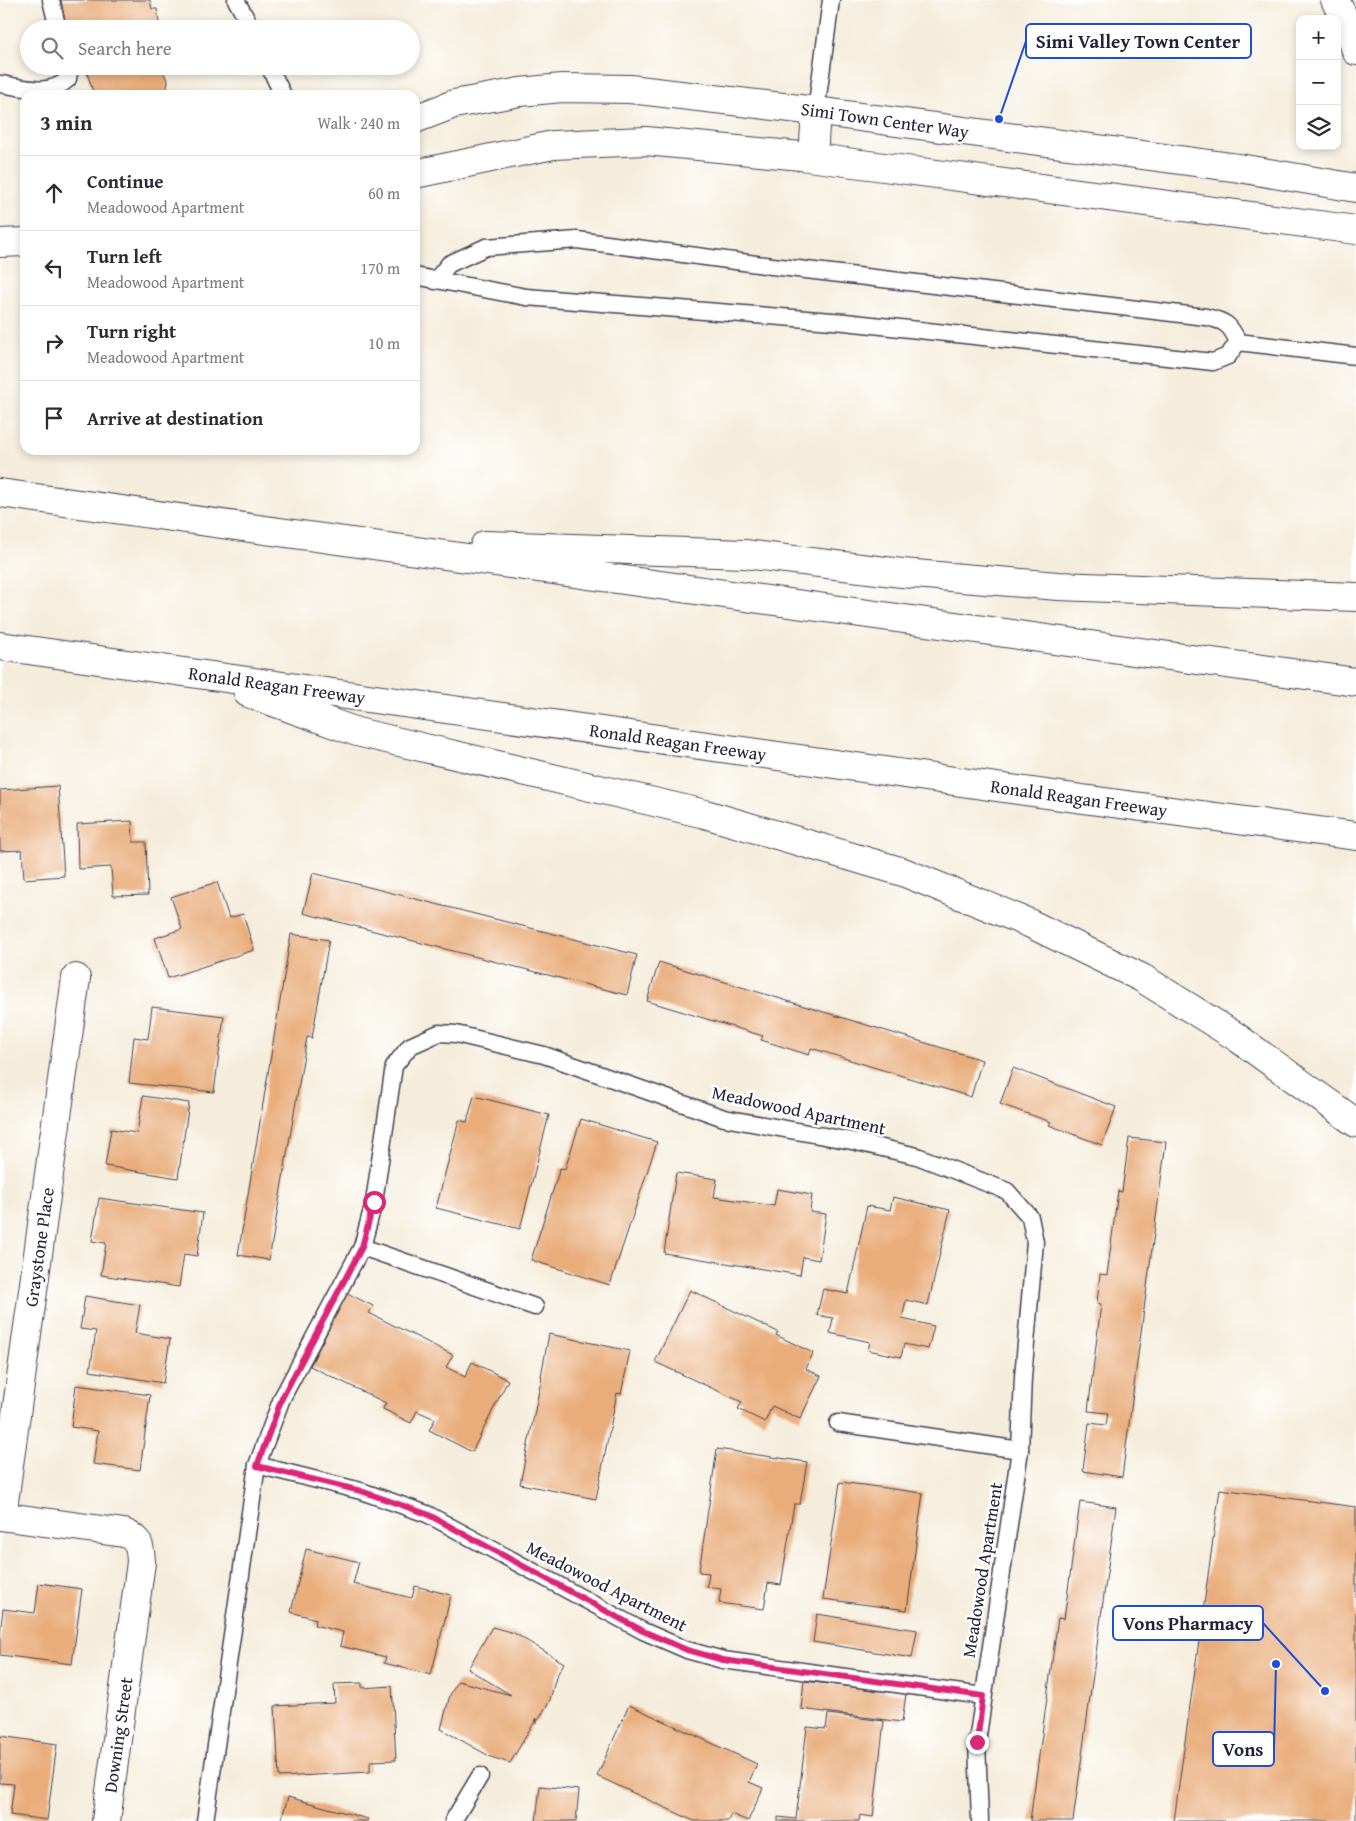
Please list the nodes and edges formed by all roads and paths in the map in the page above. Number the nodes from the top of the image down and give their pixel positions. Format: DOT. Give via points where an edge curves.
graph roads {
  1 [pos="51,0"];
  2 [pos="236,0"];
  3 [pos="832,0"];
  4 [pos="1335,0"];
  5 [pos="56,20"];
  6 [pos="247,20"];
  7 [pos="1356,51"];
  8 [pos="69,75"];
  9 [pos="273,75"];
  10 [pos="0,84"];
  11 [pos="281,90"];
  12 [pos="816,111"];
  13 [pos="420,117"];
  14 [pos="813,157"];
  15 [pos="420,173"];
  16 [pos="1356,188"];
  17 [pos="1356,230"];
  18 [pos="20,242"];
  19 [pos="0,243"];
  20 [pos="420,277"];
  21 [pos="435,281"];
  22 [pos="1238,342"];
  23 [pos="1356,356"];
  24 [pos="0,493"];
  25 [pos="334,540"];
  26 [pos="1356,597"];
  27 [pos="0,646"];
  28 [pos="195,674"];
  29 [pos="1356,682"];
  30 [pos="1356,836"];
  31 [pos="76,978"];
  32 [pos="1356,1123"];
  33 [pos="362,1247"];
  34 [pos="535,1307"];
  35 [pos="838,1423"];
  36 [pos="1020,1450"];
  37 [pos="257,1466"];
  38 [pos="1,1516"];
  39 [pos="983,1696"];
  40 [pos="480,1776"];
  41 [pos="106,1821"];
  42 [pos="205,1821"];
  43 [pos="453,1821"];
  44 [pos="980,1821"];
  1 -- 5 [label="lane"];
  2 -- 6 [label="lane"];
  3 -- 12 [label="lane"];
  4 -- 7 [label="main road"];
  8 -- 10 [label="lane" via="68,79 53,88"];
  9 -- 11 [label="lane"];
  12 -- 13 [label="main road, Simi Town Center Way" via="630,89 562,88 454,104"];
  12 -- 14 [label="main road"];
  12 -- 16 [label="main road, Simi Town Center Way" via="1239,168"];
  14 -- 15 [label="main road" via="646,141 553,145"];
  14 -- 17 [label="main road"];
  18 -- 19 [label="main road"];
  20 -- 21 [label="lane"];
  21 -- 22 [label="lane" via="526,297 845,322 1213,362 1228,356"];
  21 -- 22 [label="lane" via="450,264 486,247 577,240 1206,317 1231,327"];
  22 -- 23 [label="lane"];
  24 -- 25 [label="main road"];
  25 -- 26 [label="main road" via="745,554 902,573 1058,586"];
  25 -- 29 [label="main road"];
  27 -- 28 [label="main road, Ronald Reagan Freeway"];
  28 -- 30 [label="main road, Ronald Reagan Freeway"];
  28 -- 32 [label="main road" via="357,732 705,814 903,872 1029,923 1142,978 1235,1036"];
  31 -- 38 [label="main road, Graystone Place"];
  33 -- 34 [label="lane"];
  33 -- 36 [label="lane, Meadowood Apartment" via="374,1202 394,1066 410,1046 439,1033 456,1034 544,1055 724,1118 917,1156 1007,1191 1030,1217 1035,1242 1022,1377"];
  33 -- 37 [label="lane, Meadowood Apartment" via="282,1398"];
  35 -- 36 [label="lane"];
  36 -- 39 [label="lane, Meadowood Apartment"];
  37 -- 39 [label="lane, Meadowood Apartment" via="361,1491 427,1514 643,1631 687,1650 723,1660"];
  37 -- 42 [label="lane, Meadowood Apartment"];
  38 -- 41 [label="main road, Downing Street" via="124,1533 133,1536 140,1544 141,1562"];
  39 -- 44 [label="lane, Meadowood Apartment" via="977,1742"];
  40 -- 43 [label="lane"];
}
